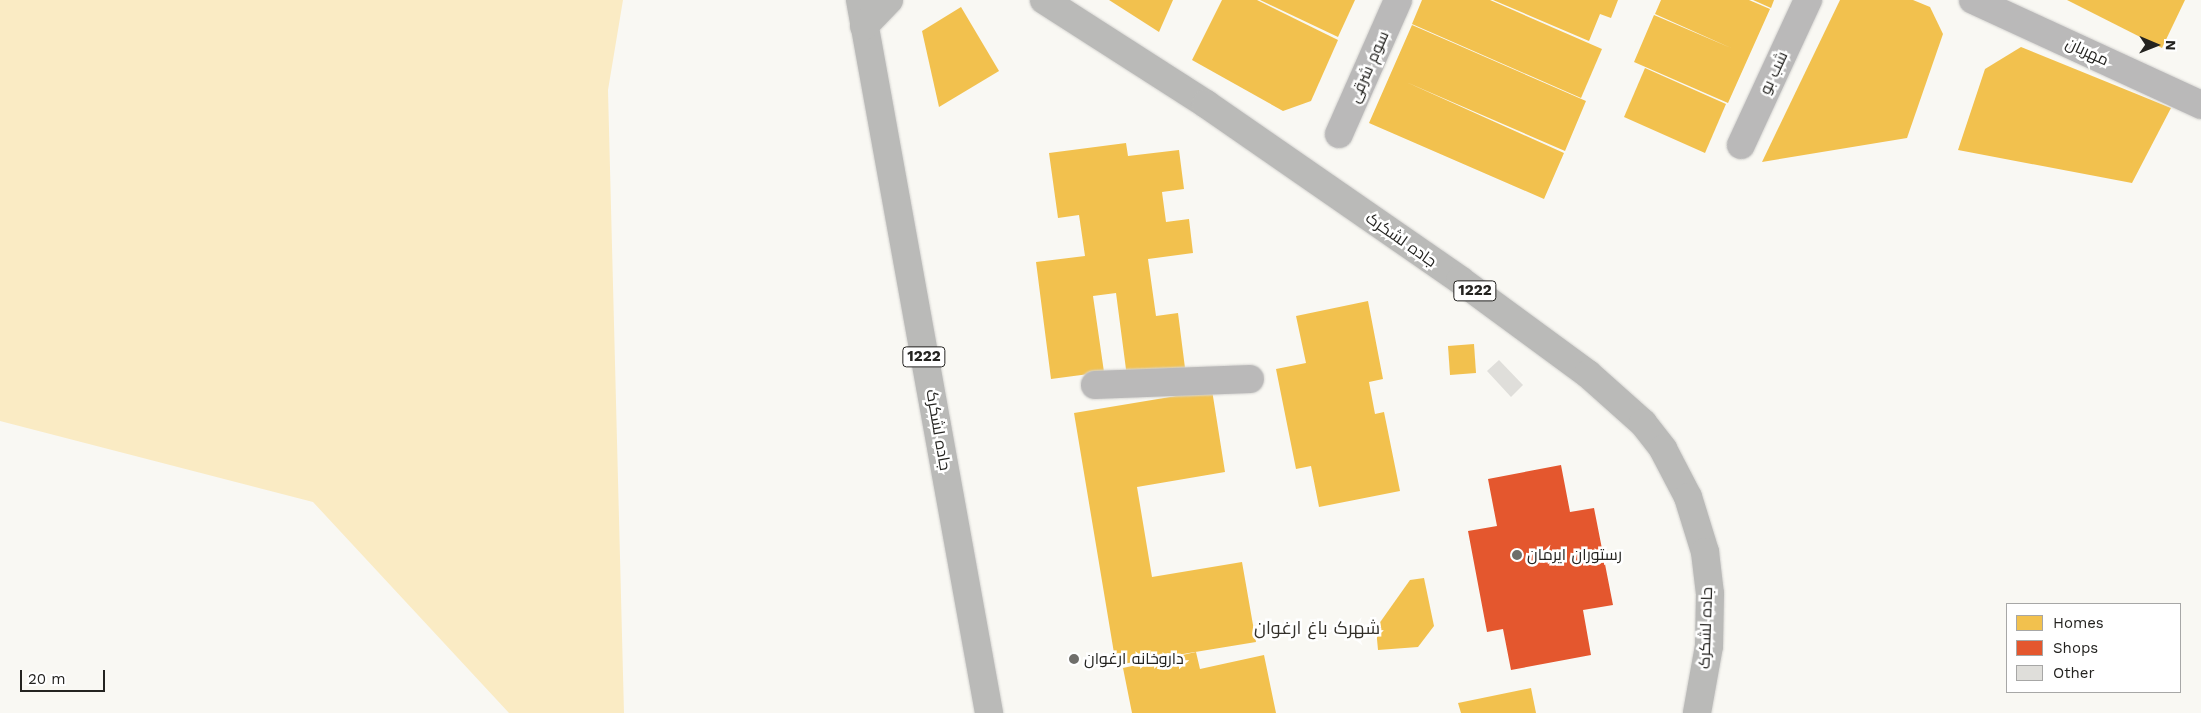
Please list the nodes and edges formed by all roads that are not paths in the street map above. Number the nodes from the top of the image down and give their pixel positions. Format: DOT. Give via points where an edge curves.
graph roads {
  1 [pos="889,0"];
  2 [pos="1044,0"];
  3 [pos="1398,0"];
  4 [pos="1808,0"];
  5 [pos="1972,0"];
  6 [pos="2003,6"];
  7 [pos="862,13"];
  8 [pos="2201,105"];
  9 [pos="1339,134"];
  10 [pos="1741,145"];
  11 [pos="1250,380"];
  12 [pos="1094,385"];
  13 [pos="990,713"];
  14 [pos="1697,713"];
  1 -- 7 [label="highway, 1222"];
  2 -- 14 [label="highway, جاده لشکرک / 1222" via="1206,104 1460,280 1588,374 1643,423 1663,449 1688,497 1705,552 1710,594 1709,646"];
  3 -- 9 [label="street, سوم شرقی"];
  4 -- 10 [label="street, شب بو"];
  5 -- 6 [label="street, مهربان"];
  6 -- 8 [label="street, مهربان"];
  7 -- 13 [label="highway, جاده لشکرک / 1222"];
  11 -- 12 [label="street"];
}
